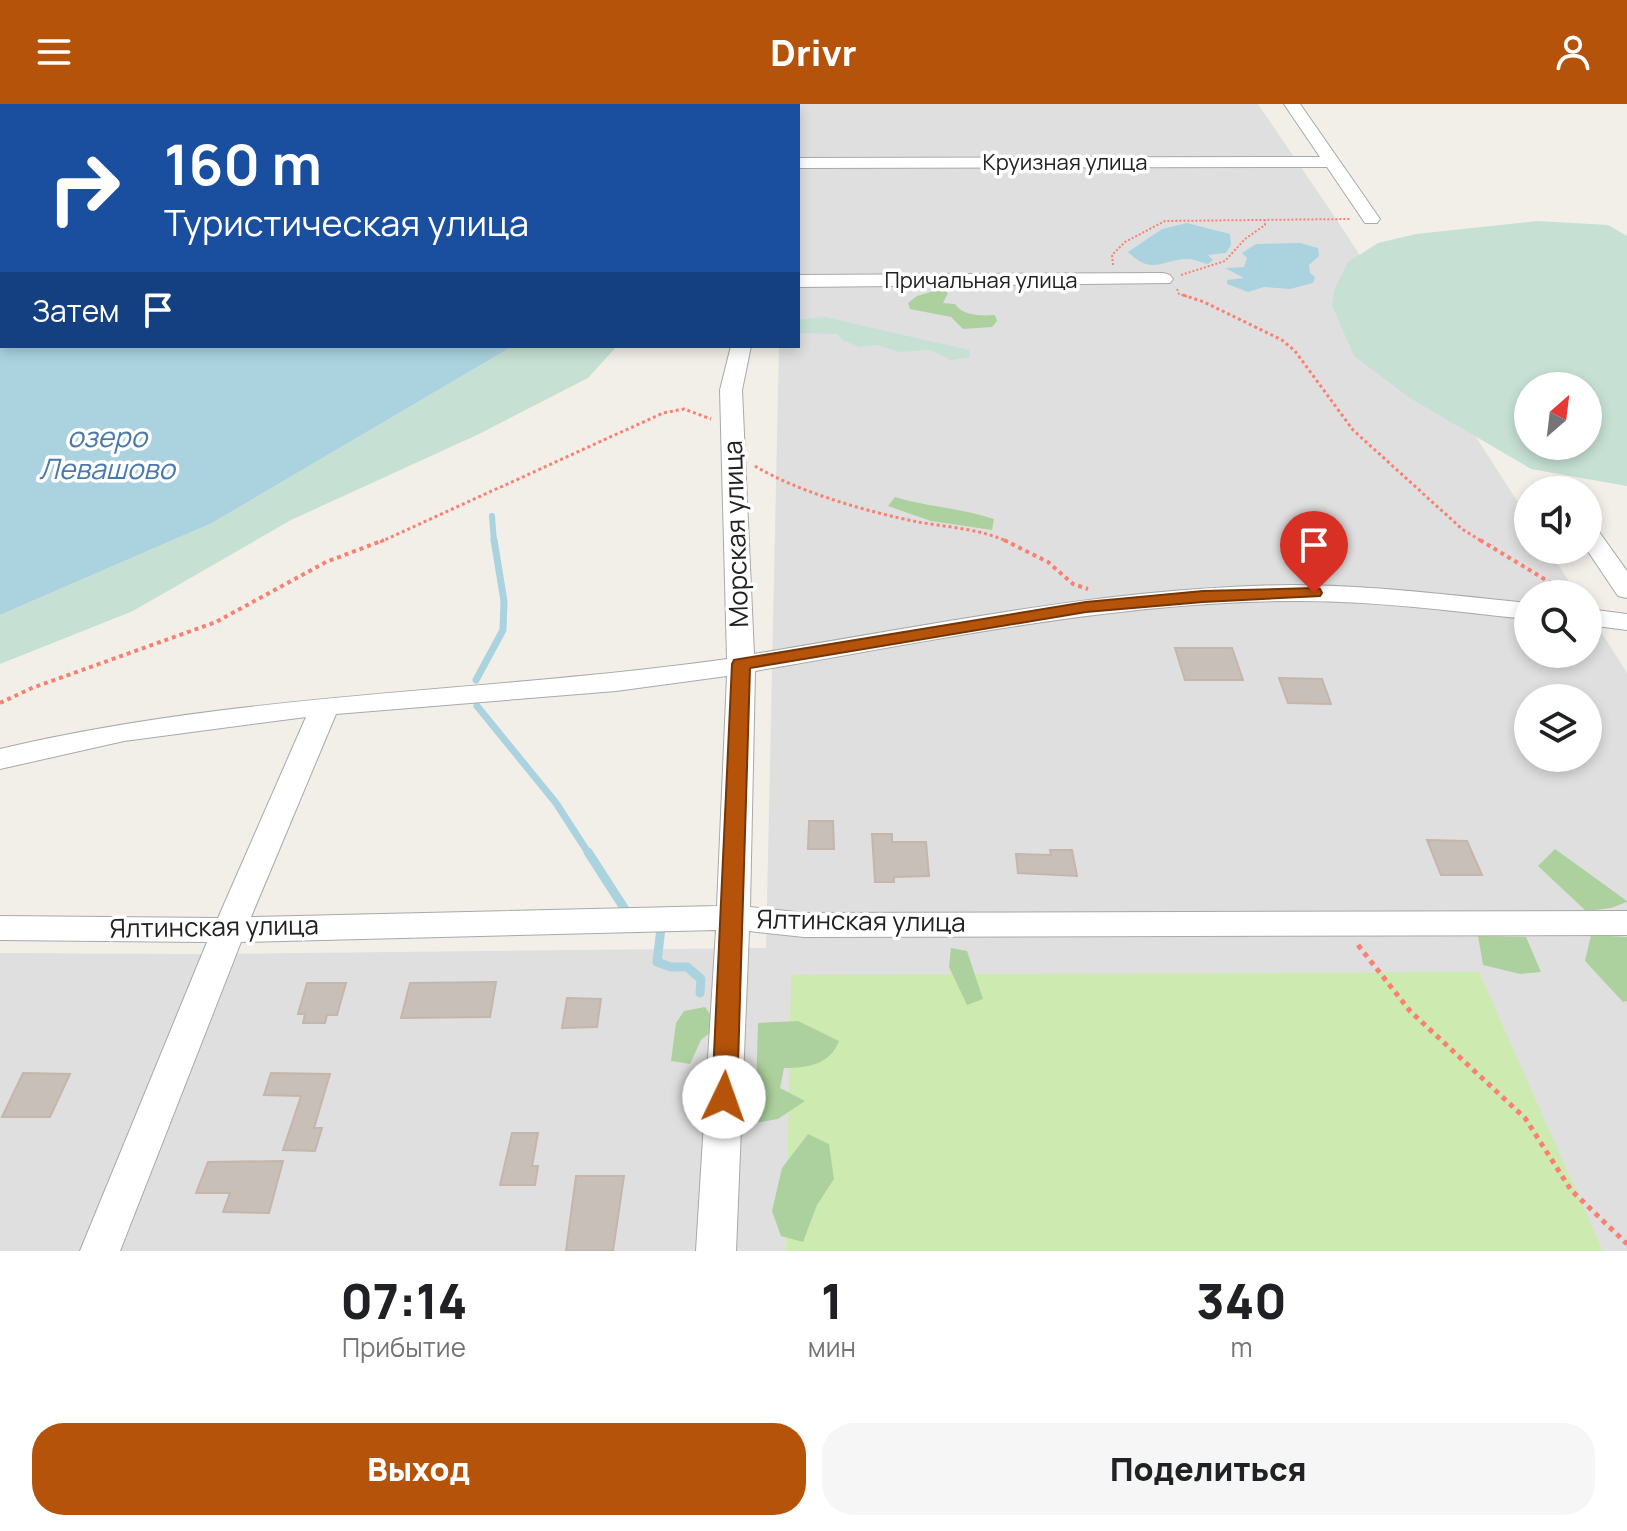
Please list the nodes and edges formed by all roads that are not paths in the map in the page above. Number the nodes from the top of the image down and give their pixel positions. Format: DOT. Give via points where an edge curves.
graph roads {
  1 [pos="1292,104"];
  2 [pos="1332,162"];
  3 [pos="800,163"];
  4 [pos="1371,219"];
  5 [pos="800,281"];
  6 [pos="1169,281"];
  7 [pos="741,348"];
  8 [pos="1602,554"];
  9 [pos="1627,590"];
  10 [pos="1514,610"];
  11 [pos="1602,619"];
  12 [pos="1627,622"];
  13 [pos="741,664"];
  14 [pos="325,706"];
  15 [pos="0,759"];
  16 [pos="733,918"];
  17 [pos="1627,923"];
  18 [pos="0,928"];
  19 [pos="229,930"];
  20 [pos="100,1251"];
  21 [pos="716,1251"];
  1 -- 2 [label="street"];
  2 -- 3 [label="street, Круизная улица"];
  2 -- 4 [label="street"];
  5 -- 6 [label="street, Причальная улица"];
  7 -- 13 [label="street, Морская улица" via="731,390"];
  8 -- 9 [label="street"];
  10 -- 13 [label="street" via="1342,593 1217,596 1028,615"];
  11 -- 12 [label="street"];
  13 -- 14 [label="street" via="651,679"];
  13 -- 16 [label="street, Морская улица"];
  14 -- 15 [label="street" via="101,737"];
  14 -- 19 [label="street"];
  16 -- 17 [label="street, Ялтинская улица" via="804,925"];
  16 -- 19 [label="street, Ялтинская улица"];
  16 -- 21 [label="street, Морская улица"];
  18 -- 19 [label="street, Ялтинская улица"];
  19 -- 20 [label="street"];
}
